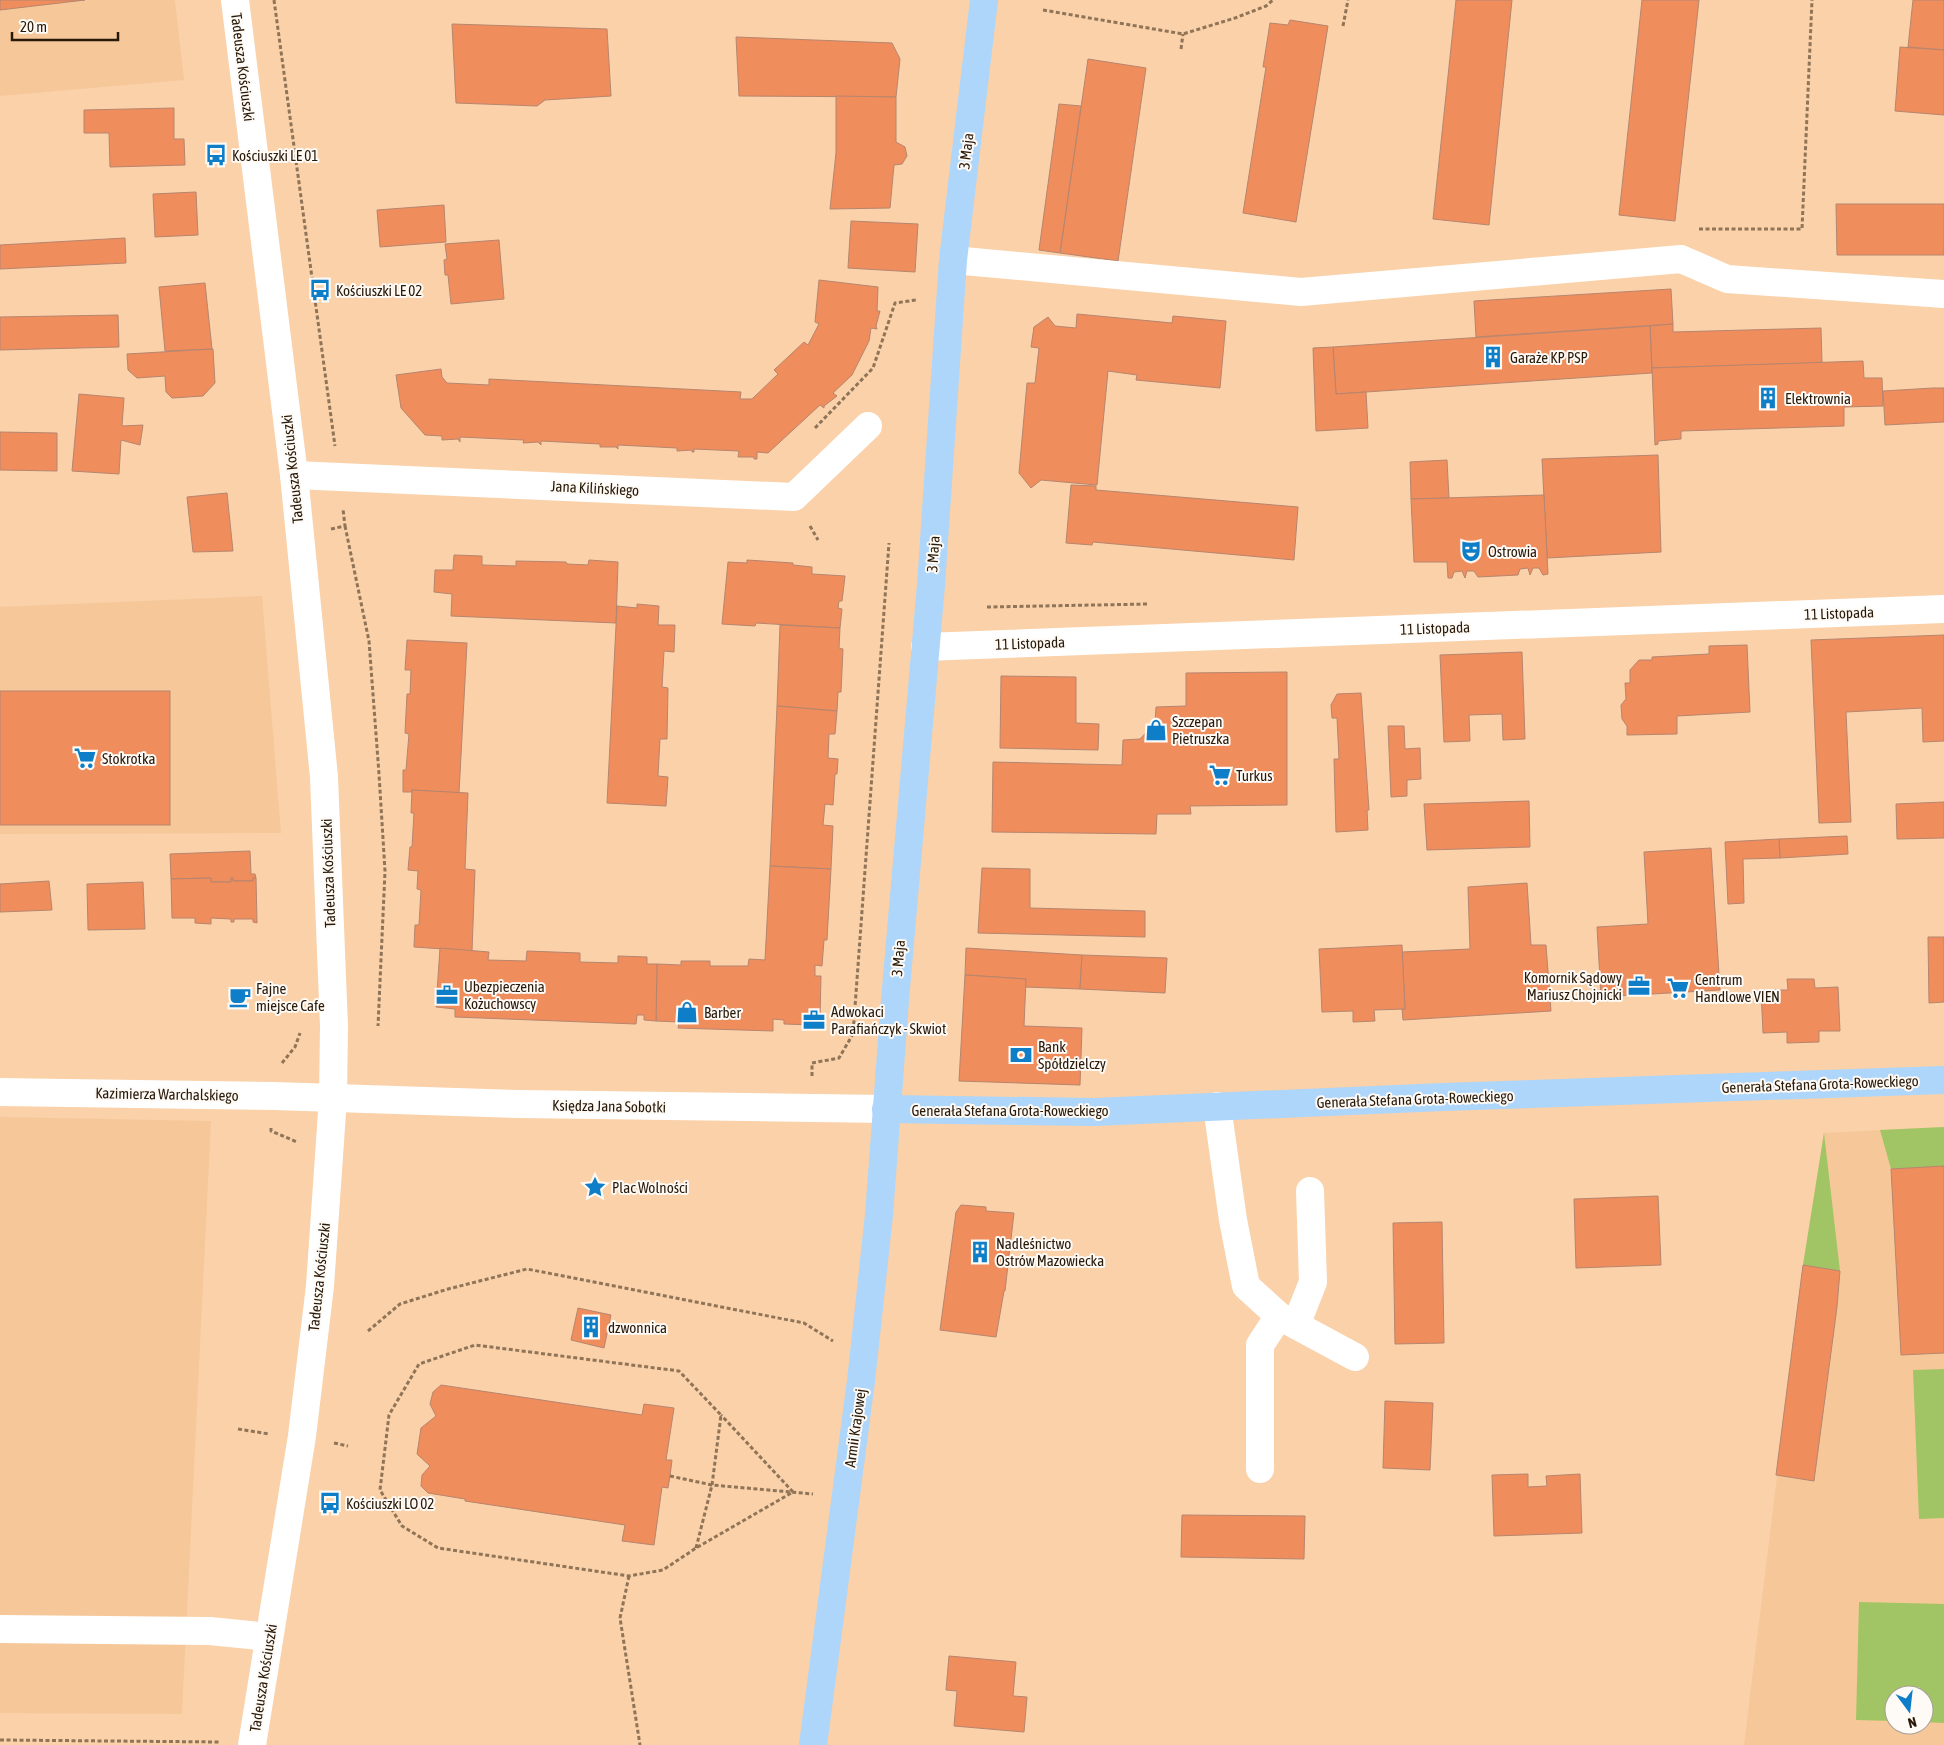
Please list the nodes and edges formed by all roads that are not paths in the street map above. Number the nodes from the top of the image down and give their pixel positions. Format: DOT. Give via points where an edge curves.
graph roads {
  1 [pos="235,0"];
  2 [pos="984,0"];
  3 [pos="953,260"];
  4 [pos="1944,294"];
  5 [pos="868,426"];
  6 [pos="294,475"];
  7 [pos="1944,609"];
  8 [pos="925,647"];
  9 [pos="1944,1080"];
  10 [pos="0,1092"];
  11 [pos="333,1098"];
  12 [pos="1217,1106"];
  13 [pos="886,1109"];
  14 [pos="1310,1191"];
  15 [pos="1287,1320"];
  16 [pos="1355,1357"];
  17 [pos="1260,1469"];
  18 [pos="0,1629"];
  19 [pos="269,1636"];
  20 [pos="240,1744"];
  21 [pos="813,1745"];
  1 -- 6 [label="street, Tadeusza Kościuszki"];
  2 -- 3 [label="main road, 3 Maja"];
  3 -- 4 [label="street" via="1301,292 1681,260 1727,279"];
  3 -- 8 [label="main road, 3 Maja"];
  5 -- 6 [label="street, Jana Kilińskiego" via="794,497"];
  6 -- 11 [label="street, Tadeusza Kościuszki" via="324,777 334,1026"];
  7 -- 8 [label="street, 11 Listopada"];
  8 -- 13 [label="main road, 3 Maja"];
  9 -- 12 [label="main road, Generała Stefana Grota-Roweckiego"];
  10 -- 11 [label="street, Kazimierza Warchalskiego"];
  11 -- 13 [label="street, Księdza Jana Sobotki"];
  11 -- 19 [label="street, Tadeusza Kościuszki" via="320,1286 302,1436"];
  12 -- 13 [label="main road, Generała Stefana Grota-Roweckiego" via="1094,1112"];
  12 -- 15 [label="street" via="1246,1286"];
  13 -- 21 [label="main road, Armii Krajowej" via="868,1327"];
  14 -- 15 [label="street" via="1313,1282"];
  15 -- 16 [label="street"];
  15 -- 17 [label="street" via="1260,1345"];
  18 -- 19 [label="street" via="210,1631"];
  19 -- 20 [label="street, Tadeusza Kościuszki"];
}
